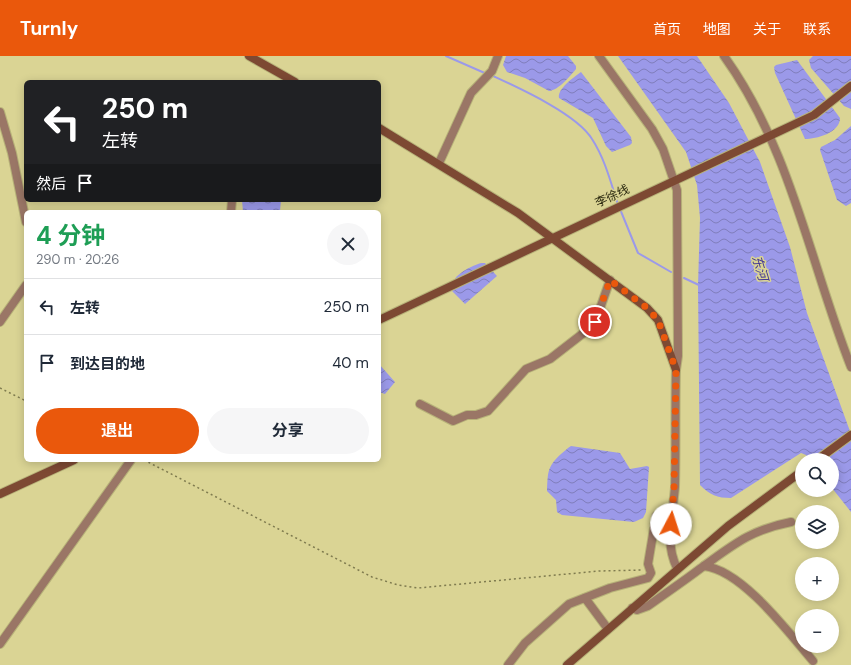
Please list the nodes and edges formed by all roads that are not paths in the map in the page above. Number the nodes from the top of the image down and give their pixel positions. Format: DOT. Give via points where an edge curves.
graph roads {
  1 [pos="249,56"];
  2 [pos="498,56"];
  3 [pos="599,56"];
  4 [pos="724,56"];
  5 [pos="284,79"];
  6 [pos="851,86"];
  7 [pos="0,112"];
  8 [pos="381,129"];
  9 [pos="439,163"];
  10 [pos="24,212"];
  11 [pos="610,280"];
  12 [pos="24,288"];
  13 [pos="381,319"];
  14 [pos="0,322"];
  15 [pos="851,368"];
  16 [pos="676,370"];
  17 [pos="420,404"];
  18 [pos="851,435"];
  19 [pos="827,453"];
  20 [pos="70,462"];
  21 [pos="130,462"];
  22 [pos="795,476"];
  23 [pos="0,494"];
  24 [pos="656,516"];
  25 [pos="791,522"];
  26 [pos="704,566"];
  27 [pos="677,568"];
  28 [pos="585,598"];
  29 [pos="632,608"];
  30 [pos="608,629"];
  31 [pos="0,644"];
  32 [pos="813,661"];
  33 [pos="508,665"];
  34 [pos="567,665"];
  1 -- 5 [label="main road"];
  2 -- 9 [label="street" via="492,71 472,93"];
  3 -- 16 [label="street" via="663,149 677,190"];
  4 -- 15 [label="street" via="749,94 779,154"];
  6 -- 13 [label="main road, 李徐线" via="814,114"];
  7 -- 10 [label="street" via="12,153"];
  8 -- 9 [label="main road"];
  9 -- 11 [label="main road" via="518,213"];
  11 -- 16 [label="main road" via="647,308 658,320"];
  11 -- 17 [label="street" via="593,324 550,359 526,369 488,411 453,421"];
  12 -- 14 [label="street"];
  16 -- 27 [label="street" via="674,488 670,542"];
  18 -- 19 [label="main road"];
  20 -- 23 [label="main road"];
  21 -- 31 [label="street"];
  22 -- 27 [label="main road"];
  24 -- 28 [label="street" via="648,564 651,573 645,579"];
  25 -- 26 [label="street" via="768,526 747,536"];
  26 -- 29 [label="street" via="648,606 637,610"];
  26 -- 32 [label="street" via="718,568 727,573 762,603"];
  27 -- 29 [label="main road"];
  28 -- 30 [label="street"];
  28 -- 33 [label="street" via="569,604 525,643"];
  29 -- 30 [label="main road"];
  30 -- 34 [label="main road"];
}
